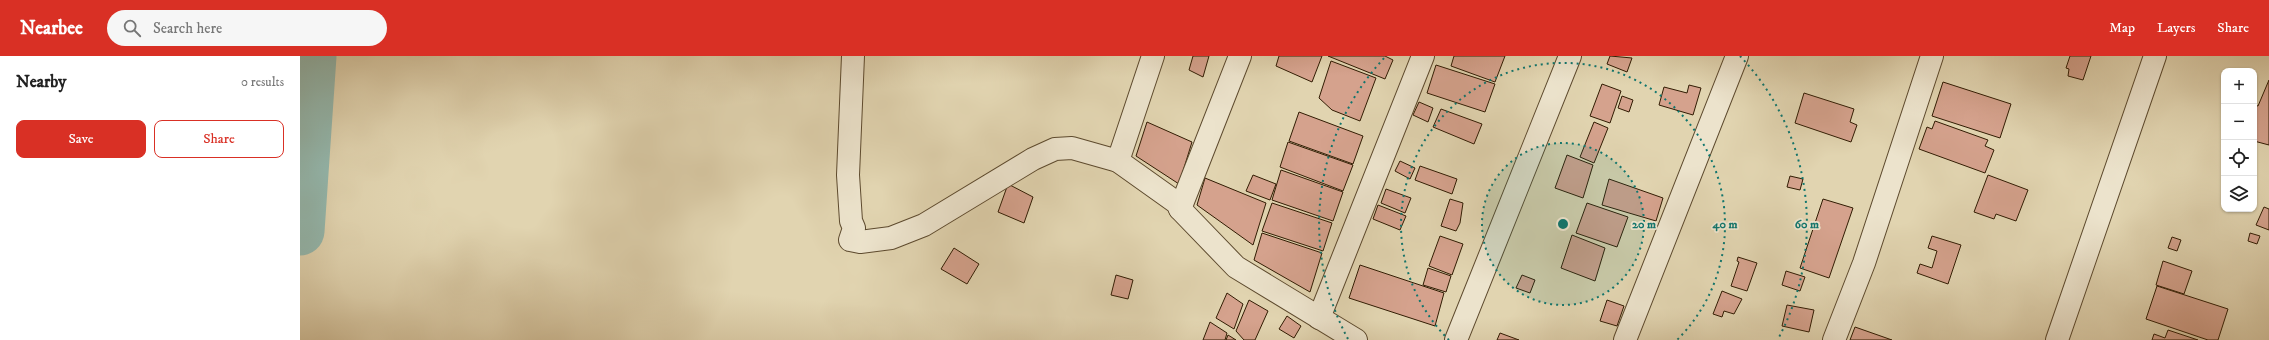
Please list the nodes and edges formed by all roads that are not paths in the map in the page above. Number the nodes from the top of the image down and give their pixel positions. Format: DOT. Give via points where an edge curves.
graph roads {
  1 [pos="853,56"];
  2 [pos="1153,56"];
  3 [pos="1240,56"];
  4 [pos="1424,56"];
  5 [pos="1570,56"];
  6 [pos="1737,56"];
  7 [pos="1932,56"];
  8 [pos="2155,56"];
  9 [pos="1118,161"];
  10 [pos="1180,209"];
  11 [pos="1319,318"];
  12 [pos="1356,340"];
  13 [pos="1456,340"];
  14 [pos="1625,340"];
  15 [pos="1834,340"];
  16 [pos="2057,340"];
  1 -- 9 [label="street" via="848,175 851,221 854,228 850,240 854,242 891,238 924,225 1033,159 1055,149 1072,148"];
  2 -- 9 [label="street"];
  3 -- 10 [label="street"];
  4 -- 11 [label="street"];
  5 -- 13 [label="street"];
  6 -- 14 [label="street"];
  7 -- 15 [label="street" via="1864,263"];
  8 -- 16 [label="street"];
  9 -- 10 [label="street" via="1177,203"];
  10 -- 11 [label="street" via="1236,267"];
  11 -- 12 [label="street"];
}
